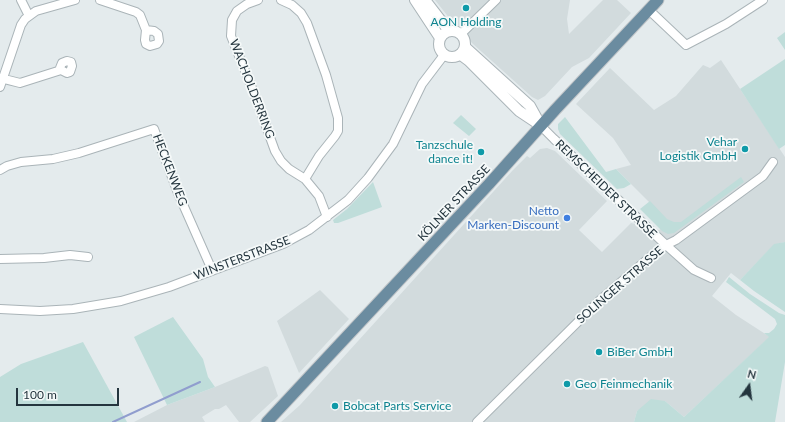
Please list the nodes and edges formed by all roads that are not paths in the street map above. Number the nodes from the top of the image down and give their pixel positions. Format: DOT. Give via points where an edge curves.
graph roads {
  1 [pos="21,0"];
  2 [pos="75,0"];
  3 [pos="100,0"];
  4 [pos="258,0"];
  5 [pos="281,0"];
  6 [pos="415,0"];
  7 [pos="425,0"];
  8 [pos="496,0"];
  9 [pos="658,0"];
  10 [pos="763,0"];
  11 [pos="649,10"];
  12 [pos="29,16"];
  13 [pos="146,30"];
  14 [pos="449,31"];
  15 [pos="461,34"];
  16 [pos="440,38"];
  17 [pos="463,51"];
  18 [pos="444,55"];
  19 [pos="61,70"];
  20 [pos="1,82"];
  21 [pos="541,126"];
  22 [pos="773,162"];
  23 [pos="0,170"];
  24 [pos="305,179"];
  25 [pos="327,217"];
  26 [pos="666,245"];
  27 [pos="88,257"];
  28 [pos="0,259"];
  29 [pos="212,270"];
  30 [pos="711,278"];
  31 [pos="0,310"];
  32 [pos="267,422"];
  33 [pos="477,422"];
  1 -- 12 [label="street"];
  2 -- 12 [label="street"];
  3 -- 13 [label="street" via="136,12 142,18"];
  4 -- 24 [label="street, WACHOLDERRING" via="237,12 232,20 231,36 280,161"];
  5 -- 24 [label="street" via="292,5 307,23 338,118 338,131"];
  6 -- 16 [label="street"];
  7 -- 14 [label="street"];
  8 -- 15 [label="street"];
  9 -- 11 [label="main road, KÖLNER STRASSE"];
  10 -- 11 [label="street" via="726,24 686,45"];
  11 -- 21 [label="main road, KÖLNER STRASSE"];
  12 -- 20 [label="street" via="22,25"];
  14 -- 15 [label="street"];
  14 -- 16 [label="street"];
  15 -- 17 [label="street" via="464,38"];
  16 -- 18 [label="street" via="439,47"];
  17 -- 18 [label="street" via="453,58"];
  17 -- 21 [label="street" via="530,106"];
  18 -- 25 [label="street, WINSTERSTRASSE" via="422,84 396,139 385,156 348,200"];
  19 -- 20 [label="street" via="20,84"];
  21 -- 26 [label="street, REMSCHEIDER STRASSE"];
  21 -- 32 [label="main road, KÖLNER STRASSE"];
  22 -- 26 [label="street, SOLINGER STRASSE" via="763,176"];
  23 -- 29 [label="street, HECKENWEG" via="21,162 53,159 78,153 154,129 178,193"];
  24 -- 25 [label="street, WACHOLDERRING" via="319,196"];
  25 -- 29 [label="street, WINSTERSTRASSE" via="283,244"];
  26 -- 30 [label="street, REMSCHEIDER STRASSE" via="694,270"];
  26 -- 33 [label="street, SOLINGER STRASSE" via="595,304"];
  27 -- 28 [label="street" via="70,255"];
  29 -- 31 [label="street, WINSTERSTRASSE" via="169,287 96,305 40,311"];
}
